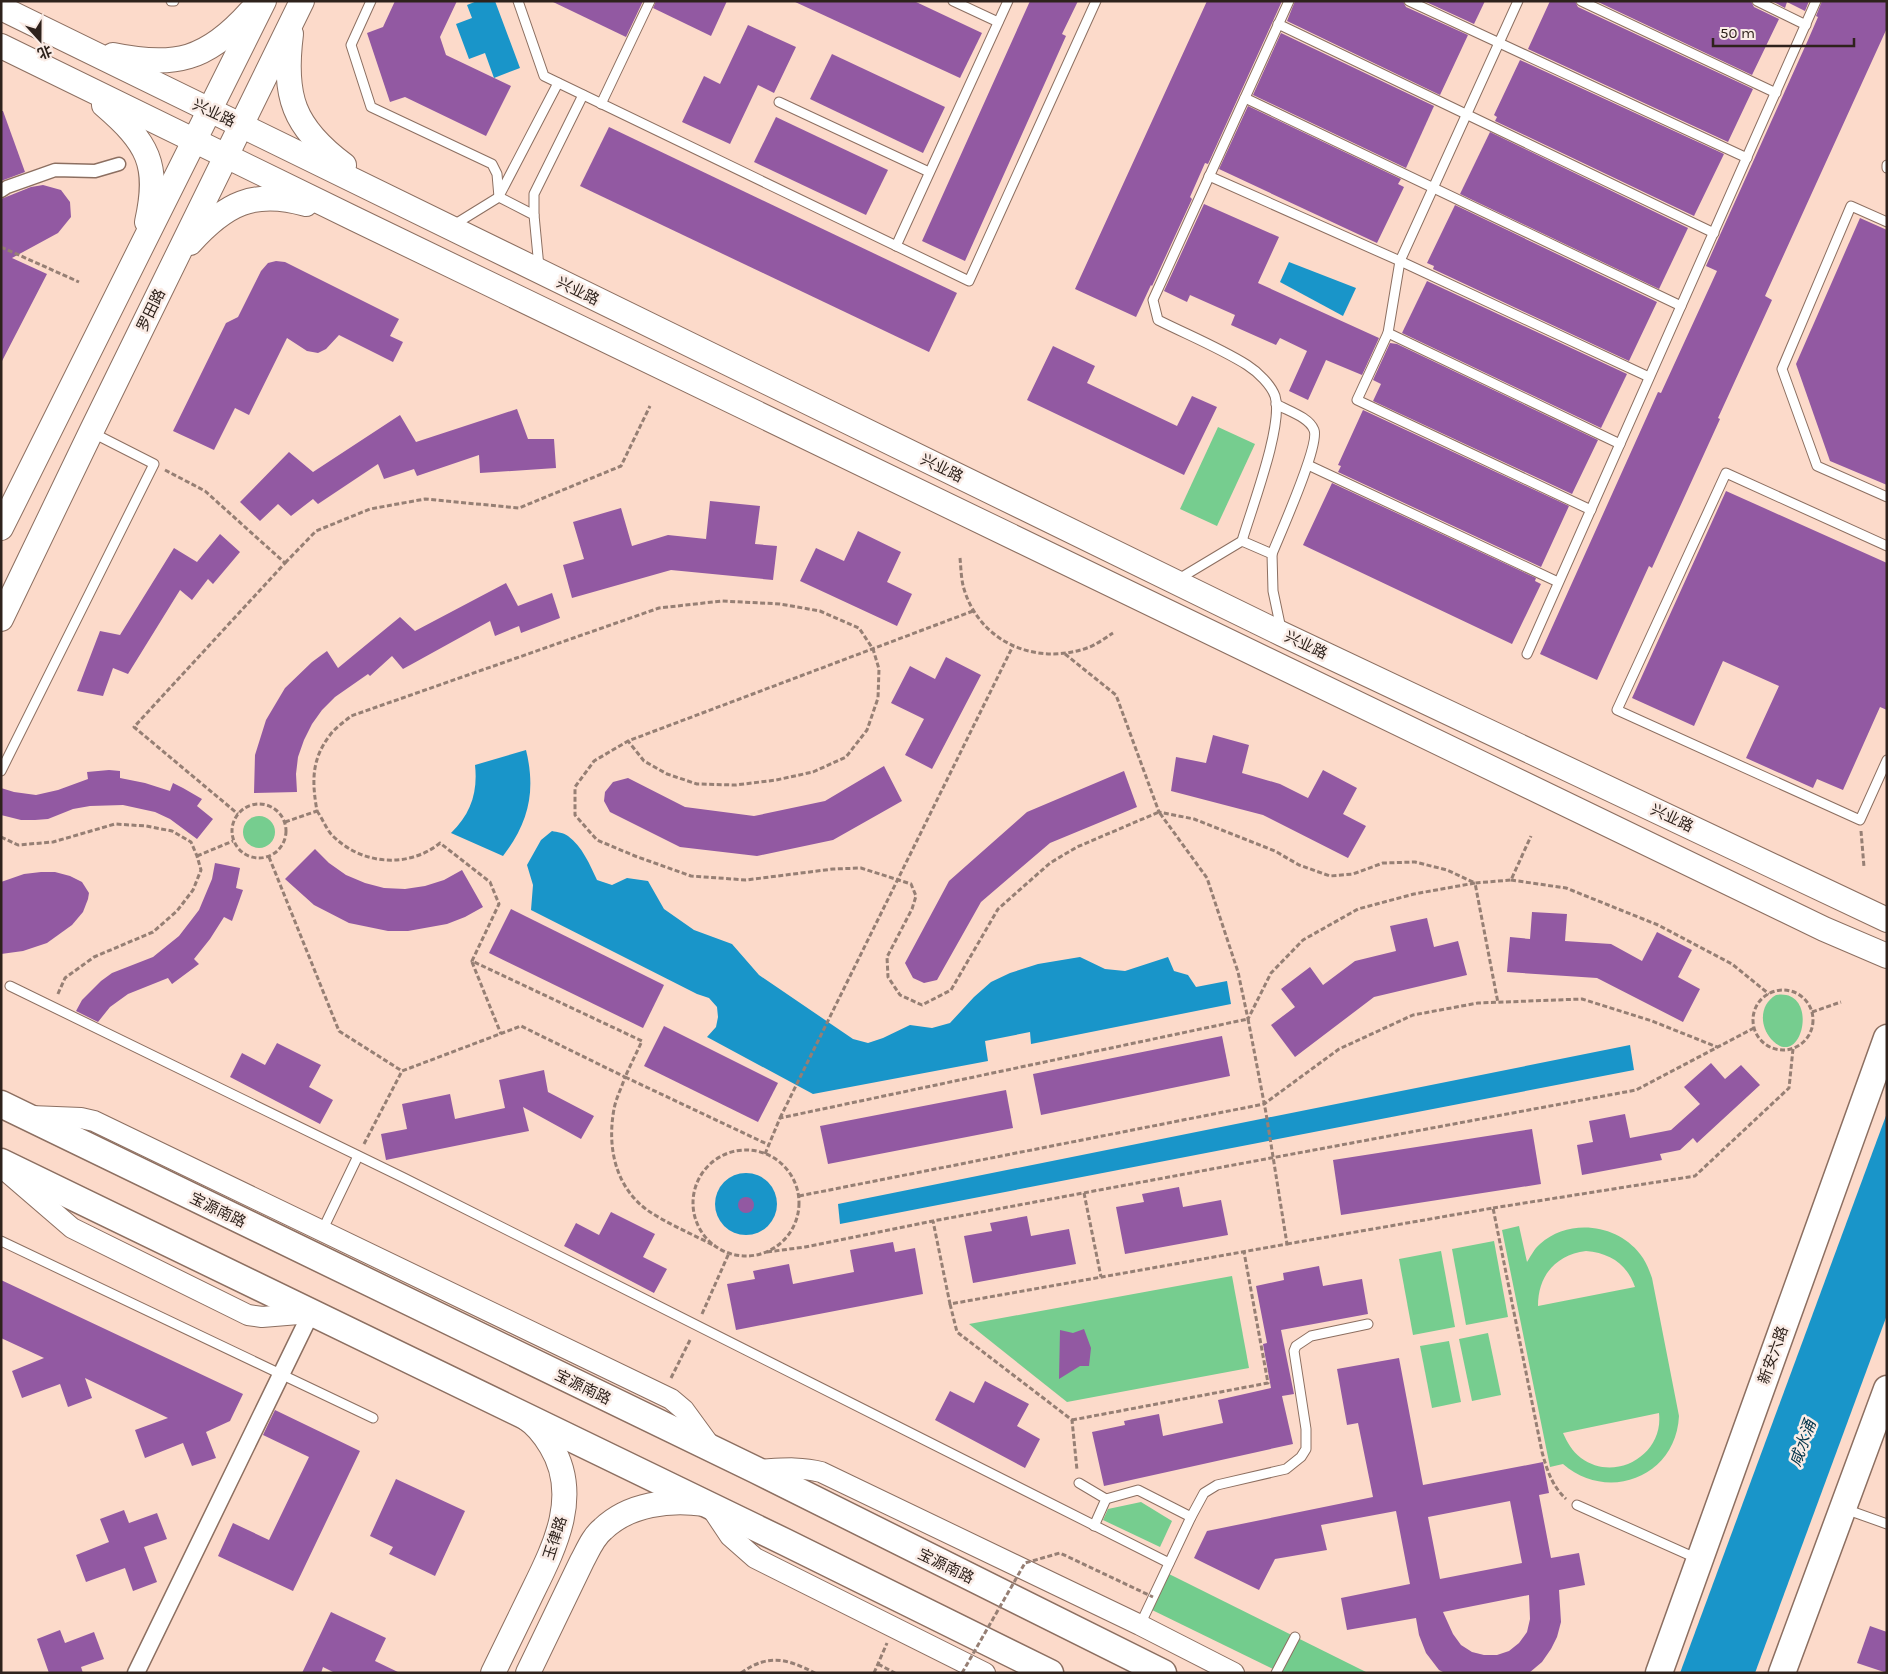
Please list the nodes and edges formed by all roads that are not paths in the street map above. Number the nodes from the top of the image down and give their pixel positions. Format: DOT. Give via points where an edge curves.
graph roads {
  1 [pos="260,1"];
  2 [pos="264,1"];
  3 [pos="371,1"];
  4 [pos="518,1"];
  5 [pos="650,1"];
  6 [pos="953,1"];
  7 [pos="1008,1"];
  8 [pos="1096,1"];
  9 [pos="1289,1"];
  10 [pos="1409,1"];
  11 [pos="1518,1"];
  12 [pos="1581,1"];
  13 [pos="1757,1"];
  14 [pos="1816,1"];
  15 [pos="301,2"];
  16 [pos="1,8"];
  17 [pos="998,22"];
  18 [pos="1278,24"];
  19 [pos="1806,25"];
  20 [pos="1499,42"];
  21 [pos="1,46"];
  22 [pos="84,49"];
  23 [pos="71,80"];
  24 [pos="558,83"];
  25 [pos="1776,93"];
  26 [pos="583,96"];
  27 [pos="1244,98"];
  28 [pos="779,102"];
  29 [pos="601,104"];
  30 [pos="209,111"];
  31 [pos="1467,114"];
  32 [pos="241,125"];
  33 [pos="194,141"];
  34 [pos="226,156"];
  35 [pos="1747,158"];
  36 [pos="119,164"];
  37 [pos="929,172"];
  38 [pos="1209,176"];
  39 [pos="1433,188"];
  40 [pos="1,191"];
  41 [pos="376,192"];
  42 [pos="499,197"];
  43 [pos="534,215"];
  44 [pos="355,220"];
  45 [pos="1887,222"];
  46 [pos="449,228"];
  47 [pos="1714,233"];
  48 [pos="896,246"];
  49 [pos="137,259"];
  50 [pos="1400,261"];
  51 [pos="540,272"];
  52 [pos="168,275"];
  53 [pos="1681,306"];
  54 [pos="1388,333"];
  55 [pos="1649,377"];
  56 [pos="1276,404"];
  57 [pos="91,432"];
  58 [pos="1620,444"];
  59 [pos="1308,465"];
  60 [pos="1887,497"];
  61 [pos="1590,510"];
  62 [pos="2,525"];
  63 [pos="1242,541"];
  64 [pos="1887,546"];
  65 [pos="1272,554"];
  66 [pos="1175,582"];
  67 [pos="1558,582"];
  68 [pos="1,619"];
  69 [pos="1282,634"];
  70 [pos="1318,651"];
  71 [pos="1526,654"];
  72 [pos="1305,679"];
  73 [pos="1887,760"];
  74 [pos="1,771"];
  75 [pos="1887,920"];
  76 [pos="1887,956"];
  77 [pos="10,986"];
  78 [pos="1887,1038"];
  79 [pos="13,1110"];
  80 [pos="358,1156"];
  81 [pos="1,1162"];
  82 [pos="1,1167"];
  83 [pos="322,1231"];
  84 [pos="1,1241"];
  85 [pos="311,1313"];
  86 [pos="1368,1324"];
  87 [pos="280,1375"];
  88 [pos="1887,1388"];
  89 [pos="514,1411"];
  90 [pos="373,1418"];
  91 [pos="714,1450"];
  92 [pos="756,1470"];
  93 [pos="1079,1483"];
  94 [pos="1106,1499"];
  95 [pos="708,1505"];
  96 [pos="1577,1505"];
  97 [pos="1843,1508"];
  98 [pos="1190,1517"];
  99 [pos="1887,1524"];
  100 [pos="1094,1526"];
  101 [pos="548,1560"];
  102 [pos="1700,1560"];
  103 [pos="1169,1563"];
  104 [pos="575,1574"];
  105 [pos="1140,1625"];
  106 [pos="1295,1637"];
  107 [pos="1104,1644"];
  108 [pos="136,1673"];
  109 [pos="493,1673"];
  110 [pos="528,1673"];
  111 [pos="985,1673"];
  112 [pos="1050,1673"];
  113 [pos="1114,1673"];
  114 [pos="1163,1673"];
  115 [pos="1234,1673"];
  116 [pos="1276,1673"];
  117 [pos="1659,1673"];
  118 [pos="1782,1673"];
  1 -- 22 [label="main road" via="220,42 195,55 146,61"];
  2 -- 30 [label="main road"];
  3 -- 42 [label="lane" via="351,45 371,107 492,164 497,174"];
  4 -- 24 [label="lane" via="544,76"];
  5 -- 29 [label="lane"];
  6 -- 17 [label="lane"];
  7 -- 17 [label="lane"];
  8 -- 48 [label="lane" via="969,281"];
  9 -- 18 [label="lane"];
  10 -- 20 [label="lane"];
  11 -- 20 [label="lane"];
  12 -- 25 [label="lane"];
  13 -- 19 [label="lane"];
  14 -- 19 [label="lane"];
  15 -- 32 [label="main road, 罗田路"];
  15 -- 41 [label="main road" via="288,55 293,103 312,136"];
  16 -- 22 [label="main road, 兴业路"];
  17 -- 37 [label="lane"];
  18 -- 27 [label="lane"];
  18 -- 31 [label="lane"];
  19 -- 25 [label="lane"];
  20 -- 31 [label="lane"];
  20 -- 35 [label="lane"];
  21 -- 23 [label="main road, 兴业路"];
  22 -- 30 [label="main road, 兴业路"];
  23 -- 33 [label="main road, 兴业路"];
  23 -- 49 [label="main road" via="120,119 142,143 147,154 152,199"];
  24 -- 26 [label="lane"];
  24 -- 42 [label="lane"];
  25 -- 35 [label="lane"];
  26 -- 29 [label="lane"];
  26 -- 43 [label="lane" via="534,194"];
  27 -- 38 [label="lane"];
  27 -- 39 [label="lane"];
  28 -- 37 [label="lane"];
  29 -- 48 [label="lane"];
  30 -- 32 [label="main road, 兴业路"];
  30 -- 33 [label="main road"];
  31 -- 39 [label="lane"];
  31 -- 47 [label="lane"];
  32 -- 34 [label="main road, 罗田路"];
  32 -- 41 [label="main road, 兴业路"];
  33 -- 34 [label="main road, 兴业路"];
  33 -- 49 [label="main road"];
  34 -- 44 [label="main road, 兴业路"];
  34 -- 52 [label="main road, 罗田路"];
  35 -- 47 [label="lane"];
  36 -- 40 [label="street" via="95,172 55,170"];
  37 -- 48 [label="lane"];
  38 -- 50 [label="lane"];
  38 -- 56 [label="lane" via="1153,300 1158,320 1248,366 1266,382"];
  39 -- 50 [label="lane"];
  39 -- 53 [label="lane"];
  41 -- 46 [label="main road, 兴业路"];
  42 -- 43 [label="lane"];
  42 -- 46 [label="lane"];
  43 -- 51 [label="lane"];
  44 -- 52 [label="main road" via="299,202 262,198 244,202 228,208 202,230"];
  44 -- 72 [label="main road, 兴业路"];
  45 -- 60 [label="lane" via="1851,206 1782,369 1817,466"];
  46 -- 51 [label="main road, 兴业路"];
  47 -- 53 [label="lane"];
  49 -- 62 [label="main road"];
  50 -- 54 [label="lane"];
  50 -- 55 [label="lane"];
  51 -- 66 [label="main road, 兴业路"];
  52 -- 57 [label="main road, 罗田路"];
  53 -- 55 [label="lane"];
  54 -- 58 [label="lane"];
  54 -- 61 [label="lane" via="1357,400"];
  55 -- 58 [label="lane"];
  56 -- 59 [label="lane" via="1312,425 1316,439"];
  56 -- 63 [label="lane" via="1275,432"];
  57 -- 68 [label="main road, 罗田路"];
  57 -- 74 [label="lane" via="154,464"];
  58 -- 61 [label="lane"];
  59 -- 65 [label="lane"];
  59 -- 67 [label="lane"];
  61 -- 67 [label="lane"];
  63 -- 65 [label="lane"];
  63 -- 66 [label="lane"];
  64 -- 73 [label="lane" via="1726,473 1617,710 1860,820"];
  65 -- 69 [label="lane" via="1273,591"];
  66 -- 69 [label="main road, 兴业路"];
  67 -- 71 [label="lane"];
  69 -- 70 [label="main road, 兴业路"];
  70 -- 72 [label="main road" via="1326,662 1324,672 1316,678"];
  70 -- 75 [label="main road, 兴业路"];
  72 -- 76 [label="main road, 兴业路" via="1824,929"];
  77 -- 80 [label="lane"];
  78 -- 102 [label="main road, 新安六路"];
  79 -- 83 [label="street" via="94,1121"];
  79 -- 91 [label="main road, 宝源南路"];
  80 -- 83 [label="lane"];
  80 -- 100 [label="lane"];
  81 -- 85 [label="main road"];
  82 -- 85 [label="street" via="72,1228 248,1315"];
  83 -- 91 [label="street" via="671,1399 684,1410"];
  84 -- 87 [label="lane"];
  85 -- 87 [label="street"];
  85 -- 89 [label="main road"];
  86 -- 98 [label="lane" via="1311,1336 1296,1346 1294,1351 1306,1429 1306,1449 1301,1457 1286,1469 1209,1488"];
  87 -- 90 [label="lane"];
  87 -- 108 [label="street"];
  88 -- 97 [label="main road"];
  89 -- 95 [label="main road"];
  89 -- 101 [label="main road, 玉律路" via="540,1430 554,1451 563,1474 562,1519"];
  91 -- 92 [label="main road, 宝源南路"];
  92 -- 105 [label="street" via="797,1468 821,1472"];
  92 -- 107 [label="main road, 宝源南路"];
  93 -- 94 [label="lane"];
  94 -- 98 [label="lane" via="1138,1490"];
  94 -- 100 [label="lane"];
  95 -- 104 [label="main road, 玉律路" via="663,1503 616,1518 591,1544"];
  95 -- 111 [label="street" via="730,1536 755,1558"];
  95 -- 112 [label="main road"];
  96 -- 102 [label="lane"];
  97 -- 99 [label="lane"];
  97 -- 118 [label="main road"];
  98 -- 103 [label="lane"];
  100 -- 103 [label="lane"];
  101 -- 104 [label="main road" via="560,1555 569,1558 575,1566"];
  101 -- 109 [label="main road, 玉律路"];
  102 -- 117 [label="main road, 新安六路"];
  103 -- 105 [label="lane"];
  104 -- 110 [label="main road, 玉律路"];
  105 -- 115 [label="street"];
  106 -- 116 [label="lane"];
  107 -- 113 [label="main road" via="1114,1656"];
  107 -- 114 [label="main road, 宝源南路"];
}
